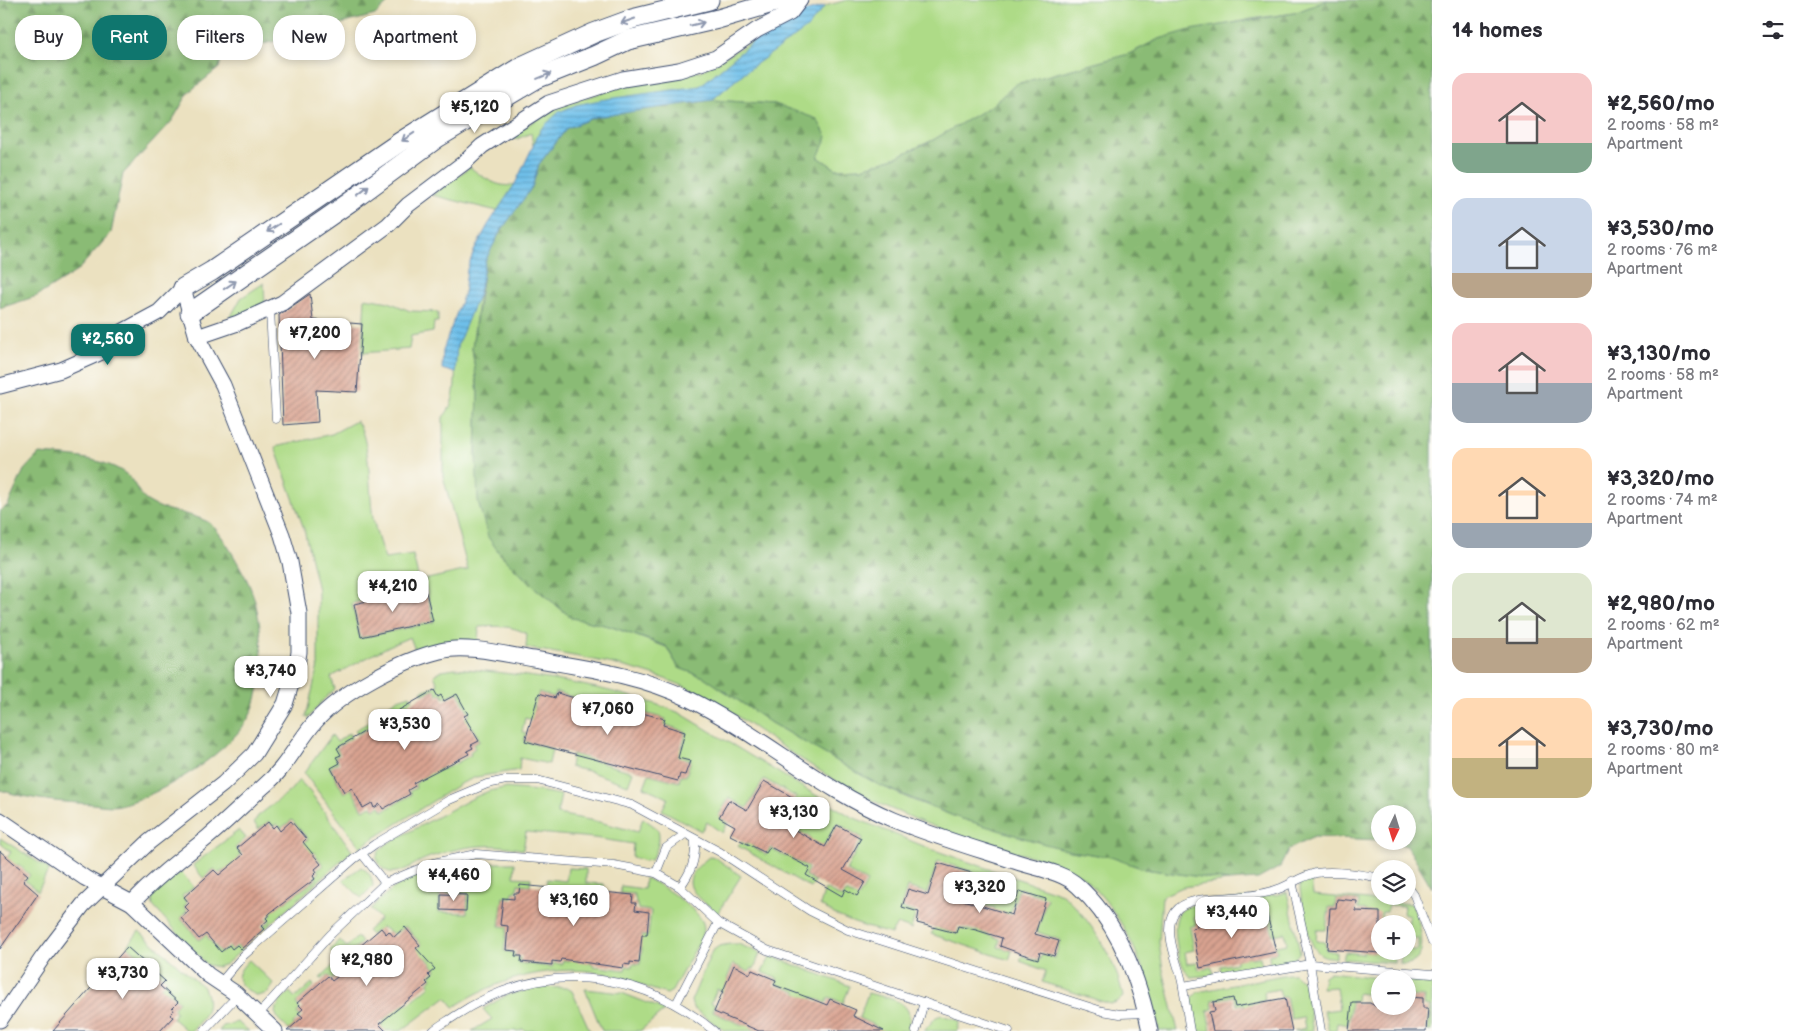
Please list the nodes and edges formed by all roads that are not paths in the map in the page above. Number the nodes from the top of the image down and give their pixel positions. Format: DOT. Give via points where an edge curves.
graph roads {
  1 [pos="709,0"];
  2 [pos="783,0"];
  3 [pos="800,0"];
  4 [pos="183,288"];
  5 [pos="270,311"];
  6 [pos="190,312"];
  7 [pos="197,337"];
  8 [pos="0,386"];
  9 [pos="276,419"];
  10 [pos="0,820"];
  11 [pos="685,834"];
  12 [pos="695,841"];
  13 [pos="362,854"];
  14 [pos="656,873"];
  15 [pos="1371,877"];
  16 [pos="1292,881"];
  17 [pos="385,883"];
  18 [pos="103,886"];
  19 [pos="680,887"];
  20 [pos="1416,899"];
  21 [pos="132,903"];
  22 [pos="718,923"];
  23 [pos="1432,942"];
  24 [pos="1310,964"];
  25 [pos="1432,974"];
  26 [pos="220,983"];
  27 [pos="1182,986"];
  28 [pos="237,996"];
  29 [pos="924,1002"];
  30 [pos="676,1004"];
  31 [pos="1146,1013"];
  32 [pos="258,1015"];
  33 [pos="0,1020"];
  34 [pos="204,1031"];
  35 [pos="275,1031"];
  36 [pos="433,1031"];
  37 [pos="714,1031"];
  38 [pos="916,1031"];
  39 [pos="1009,1031"];
  40 [pos="1150,1031"];
  41 [pos="1190,1031"];
  42 [pos="1321,1031"];
  1 -- 4 [label="street, one-way" via="624,22 522,66 400,142"];
  6 -- 2 [label="street, one-way" via="437,138 536,79 628,40"];
  3 -- 5 [label="street" via="790,13 757,30 716,58 679,70 623,79 549,103 482,146 388,225"];
  4 -- 6 [label="street"];
  4 -- 8 [label="street" via="159,312 122,332 104,352 60,370"];
  5 -- 7 [label="street"];
  5 -- 9 [label="lane"];
  6 -- 7 [label="street"];
  7 -- 18 [label="street" via="223,385 282,535 296,591 299,652 285,704 254,754 242,768 149,842"];
  10 -- 18 [label="street" via="71,869"];
  11 -- 12 [label="lane"];
  11 -- 13 [label="lane" via="632,805 537,780 506,780 487,784 449,800"];
  11 -- 14 [label="lane" via="666,848"];
  12 -- 19 [label="lane" via="696,853 691,870"];
  12 -- 31 [label="lane" via="720,852 810,911 848,930 1102,1011"];
  13 -- 17 [label="lane"];
  13 -- 26 [label="lane" via="243,956"];
  14 -- 17 [label="lane" via="614,865 476,854 433,863"];
  14 -- 19 [label="lane"];
  15 -- 16 [label="lane" via="1333,872 1316,873"];
  16 -- 24 [label="lane"];
  16 -- 27 [label="lane" via="1272,891 1198,900 1174,912 1171,930 1173,950"];
  17 -- 32 [label="lane" via="330,935"];
  18 -- 21 [label="street"];
  18 -- 33 [label="street" via="83,905"];
  19 -- 22 [label="lane"];
  20 -- 23 [label="lane"];
  21 -- 26 [label="street"];
  21 -- 31 [label="street" via="156,877 213,833 273,778 320,716 346,694 396,668 440,651 479,651 614,674 683,695 879,813 959,844 1074,882 1118,940 1142,994"];
  22 -- 29 [label="lane" via="767,950"];
  22 -- 30 [label="lane"];
  24 -- 25 [label="lane"];
  24 -- 27 [label="lane"];
  24 -- 42 [label="lane"];
  26 -- 28 [label="street"];
  27 -- 41 [label="lane"];
  28 -- 32 [label="street"];
  28 -- 34 [label="lane"];
  29 -- 38 [label="lane"];
  29 -- 39 [label="lane"];
  30 -- 36 [label="lane" via="610,981 554,979 528,982 488,997"];
  30 -- 37 [label="lane"];
  31 -- 40 [label="street"];
  32 -- 35 [label="street"];
}
